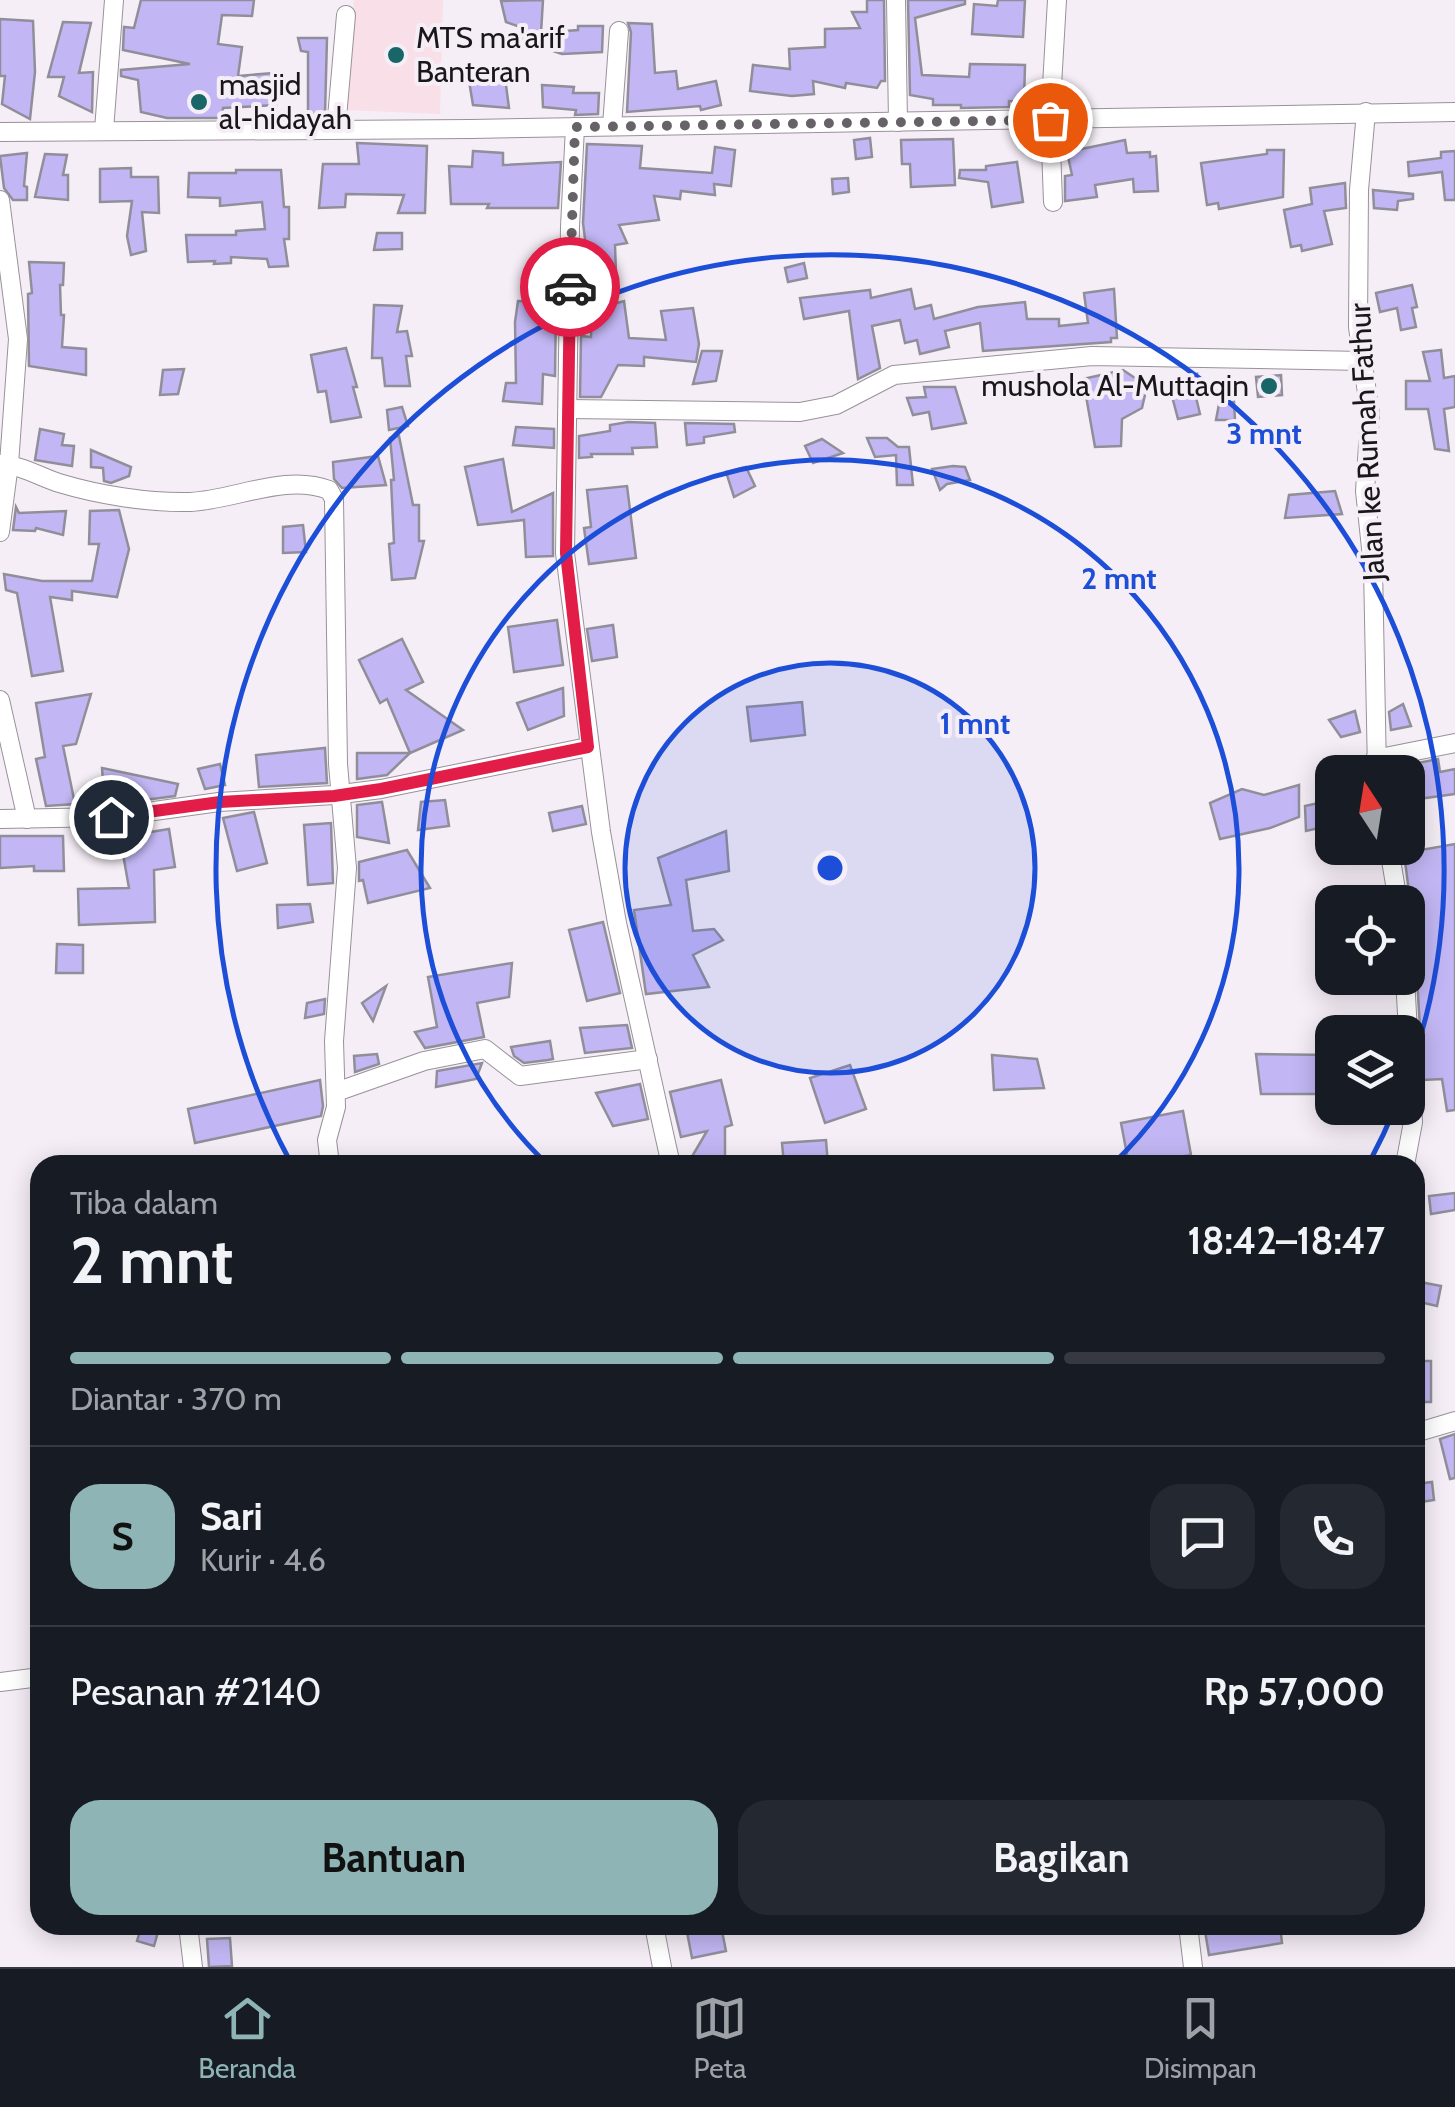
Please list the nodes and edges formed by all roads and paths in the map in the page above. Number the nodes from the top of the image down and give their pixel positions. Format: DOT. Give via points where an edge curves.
graph roads {
  1 [pos="114,0"];
  2 [pos="896,0"];
  3 [pos="1057,0"];
  4 [pos="346,15"];
  5 [pos="620,31"];
  6 [pos="1366,112"];
  7 [pos="1455,112"];
  8 [pos="1050,120"];
  9 [pos="898,122"];
  10 [pos="612,126"];
  11 [pos="575,127"];
  12 [pos="336,129"];
  13 [pos="104,130"];
  14 [pos="0,132"];
  15 [pos="0,200"];
  16 [pos="1053,202"];
  17 [pos="8,330"];
  18 [pos="1364,361"];
  19 [pos="568,409"];
  20 [pos="5,464"];
  21 [pos="0,532"];
  22 [pos="0,700"];
  23 [pos="1455,743"];
  24 [pos="588,747"];
  25 [pos="1376,755"];
  26 [pos="1414,755"];
  27 [pos="340,794"];
  28 [pos="0,819"];
  29 [pos="27,820"];
  30 [pos="1406,995"];
  31 [pos="648,1058"];
  32 [pos="336,1092"];
  33 [pos="329,1155"];
  34 [pos="670,1155"];
  35 [pos="1407,1155"];
  36 [pos="1455,1422"];
  37 [pos="1425,1430"];
  38 [pos="30,1678"];
  39 [pos="0,1682"];
  40 [pos="189,1935"];
  41 [pos="656,1935"];
  42 [pos="1189,1935"];
  43 [pos="193,1967"];
  44 [pos="662,1967"];
  45 [pos="1193,1967"];
  1 -- 13 [label="street"];
  2 -- 9 [label="street"];
  3 -- 8 [label="street"];
  4 -- 12 [label="street"];
  5 -- 10 [label="street"];
  6 -- 7 [label="street"];
  6 -- 8 [label="street"];
  6 -- 18 [label="street, Jalan ke Rumah Fathur" via="1359,190 1358,328"];
  8 -- 9 [label="street"];
  8 -- 16 [label="street"];
  9 -- 10 [label="street"];
  10 -- 11 [label="street"];
  11 -- 12 [label="street"];
  11 -- 19 [label="street"];
  12 -- 13 [label="street"];
  13 -- 14 [label="street"];
  15 -- 17 [label="street"];
  17 -- 20 [label="street"];
  18 -- 19 [label="street" via="1092,356 894,376 836,405 800,412"];
  18 -- 25 [label="street, Jalan ke Rumah Fathur"];
  19 -- 24 [label="street" via="566,553"];
  20 -- 21 [label="street"];
  20 -- 27 [label="street" via="96,491 191,502 275,487 329,490"];
  22 -- 29 [label="street"];
  23 -- 26 [label="street"];
  24 -- 27 [label="street"];
  24 -- 31 [label="street"];
  27 -- 29 [label="street"];
  27 -- 32 [label="street" via="347,868"];
  28 -- 29 [label="street"];
  30 -- 35 [label="street" via="1413,1122"];
  31 -- 32 [label="street" via="520,1076 485,1049 424,1061"];
  31 -- 34 [label="street"];
  32 -- 33 [label="street"];
  36 -- 37 [label="street"];
  38 -- 39 [label="street"];
  40 -- 43 [label="street"];
  41 -- 44 [label="street"];
  42 -- 45 [label="street"];
}
